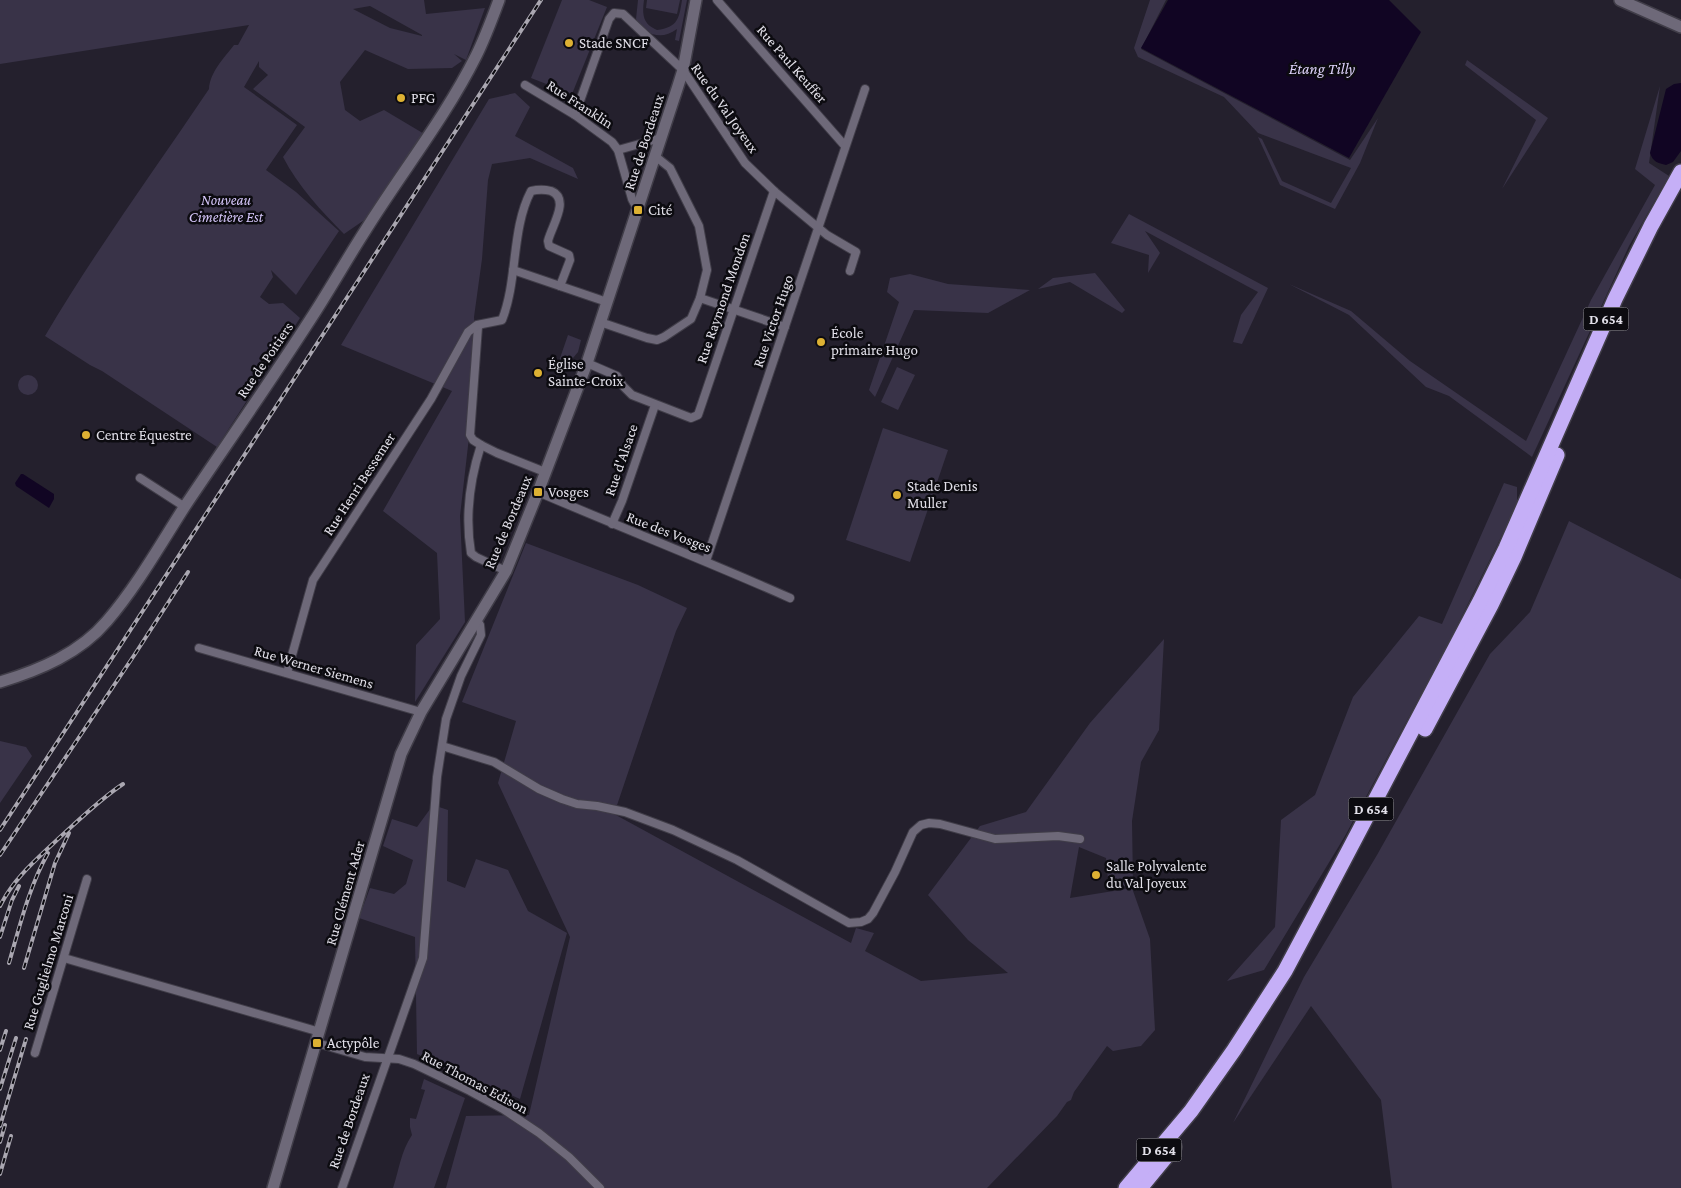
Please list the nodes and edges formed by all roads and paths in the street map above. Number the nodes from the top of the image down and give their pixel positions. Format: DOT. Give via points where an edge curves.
graph roads {
  1 [pos="499,0"];
  2 [pos="696,0"];
  3 [pos="718,0"];
  4 [pos="1620,0"];
  5 [pos="1663,20"];
  6 [pos="1681,27"];
  7 [pos="1681,32"];
  8 [pos="683,70"];
  9 [pos="525,85"];
  10 [pos="865,89"];
  11 [pos="575,115"];
  12 [pos="661,138"];
  13 [pos="846,146"];
  14 [pos="618,150"];
  15 [pos="655,156"];
  16 [pos="1681,172"];
  17 [pos="1681,187"];
  18 [pos="774,190"];
  19 [pos="638,210"];
  20 [pos="818,228"];
  21 [pos="513,270"];
  22 [pos="850,271"];
  23 [pos="560,286"];
  24 [pos="700,298"];
  25 [pos="607,302"];
  26 [pos="733,310"];
  27 [pos="600,322"];
  28 [pos="480,325"];
  29 [pos="785,327"];
  30 [pos="587,363"];
  31 [pos="655,405"];
  32 [pos="481,444"];
  33 [pos="545,472"];
  34 [pos="1543,475"];
  35 [pos="140,478"];
  36 [pos="538,492"];
  37 [pos="1534,497"];
  38 [pos="185,507"];
  39 [pos="612,524"];
  40 [pos="706,561"];
  41 [pos="506,571"];
  42 [pos="790,598"];
  43 [pos="476,619"];
  44 [pos="199,648"];
  45 [pos="287,673"];
  46 [pos="0,682"];
  47 [pos="421,712"];
  48 [pos="442,746"];
  49 [pos="1080,839"];
  50 [pos="87,879"];
  51 [pos="64,958"];
  52 [pos="318,1037"];
  53 [pos="35,1053"];
  54 [pos="387,1058"];
  55 [pos="273,1188"];
  56 [pos="342,1188"];
  57 [pos="600,1188"];
  58 [pos="1126,1188"];
  59 [pos="1140,1188"];
  1 -- 38 [label="street, Rue de Poitiers" via="476,56 447,106"];
  2 -- 8 [label="street, Rue de Bordeaux"];
  3 -- 13 [label="street, Rue Paul Keuffer"];
  4 -- 5 [label="street"];
  5 -- 6 [label="street"];
  5 -- 7 [label="street"];
  8 -- 11 [label="street, Rue du Val Joyeux" via="623,14 614,13 609,19"];
  8 -- 12 [label="street, Rue de Bordeaux"];
  8 -- 18 [label="street, Rue du Val Joyeux" via="745,163"];
  9 -- 11 [label="street, Rue Franklin"];
  10 -- 13 [label="street, Rue Victor Hugo"];
  11 -- 14 [label="street, Rue Franklin"];
  12 -- 14 [label="street"];
  12 -- 15 [label="street, Rue de Bordeaux"];
  13 -- 20 [label="street, Rue Victor Hugo"];
  14 -- 19 [label="street"];
  15 -- 19 [label="street, Rue de Bordeaux"];
  15 -- 24 [label="street" via="670,168 699,226 707,270"];
  16 -- 34 [label="highway, D 654" via="1615,299"];
  17 -- 34 [label="highway, D 654" via="1608,331"];
  18 -- 20 [label="street, Rue du Val Joyeux"];
  18 -- 26 [label="street, Rue Raymond Mondon"];
  19 -- 25 [label="street, Rue de Bordeaux"];
  20 -- 22 [label="street, Rue du Val Joyeux" via="856,252"];
  20 -- 29 [label="street, Rue Victor Hugo"];
  21 -- 23 [label="street"];
  21 -- 23 [label="street" via="528,198 532,191 548,190 560,198 548,241 550,246 569,255 570,260"];
  21 -- 28 [label="street" via="502,320"];
  23 -- 25 [label="street"];
  24 -- 26 [label="street"];
  24 -- 27 [label="street" via="691,319 657,340"];
  25 -- 27 [label="street, Rue de Bordeaux"];
  26 -- 29 [label="street"];
  26 -- 31 [label="street, Rue Raymond Mondon" via="698,415 692,418"];
  27 -- 30 [label="street, Rue de Bordeaux"];
  28 -- 32 [label="street" via="470,435 472,440"];
  28 -- 45 [label="street, Rue Henri Bessemer" via="468,332 431,399 313,580"];
  29 -- 40 [label="street, Rue Victor Hugo"];
  30 -- 31 [label="street" via="617,376 632,395"];
  30 -- 33 [label="street, Rue de Bordeaux"];
  31 -- 39 [label="street, Rue d'Alsace"];
  32 -- 33 [label="street"];
  32 -- 41 [label="street" via="468,517 470,553"];
  33 -- 36 [label="street, Rue de Bordeaux"];
  34 -- 37 [label="highway, D 654"];
  35 -- 38 [label="street"];
  36 -- 39 [label="street, Rue des Vosges"];
  36 -- 41 [label="street, Rue de Bordeaux"];
  37 -- 58 [label="highway, D 654" via="1285,971 1191,1111"];
  37 -- 59 [label="highway, D 654" via="1514,557 1491,605 1293,976 1208,1104"];
  38 -- 46 [label="street, Rue de Poitiers" via="107,622 82,645 52,663"];
  39 -- 40 [label="street, Rue des Vosges"];
  40 -- 42 [label="street, Rue des Vosges"];
  41 -- 43 [label="street, Rue de Bordeaux"];
  43 -- 47 [label="street, Rue Clément Ader"];
  43 -- 48 [label="street, Rue de Bordeaux" via="481,635 452,698"];
  44 -- 45 [label="street, Rue Werner Siemens"];
  45 -- 47 [label="street, Rue Werner Siemens"];
  47 -- 52 [label="street, Rue Clément Ader" via="401,754"];
  48 -- 49 [label="street" via="494,762 562,799 625,812 673,830 738,860 849,922 861,922 873,913 913,832 921,825 940,824 995,839 1058,836"];
  48 -- 54 [label="street, Rue de Bordeaux" via="423,958"];
  50 -- 51 [label="street, Rue Guglielmo Marconi"];
  51 -- 52 [label="street, Rue Thomas Edison"];
  51 -- 53 [label="street, Rue Guglielmo Marconi"];
  52 -- 54 [label="street, Rue Thomas Edison" via="365,1056"];
  52 -- 55 [label="street, Rue Clément Ader"];
  54 -- 56 [label="street, Rue de Bordeaux"];
  54 -- 57 [label="street, Rue Thomas Edison" via="414,1064 503,1109 539,1132"];
}
